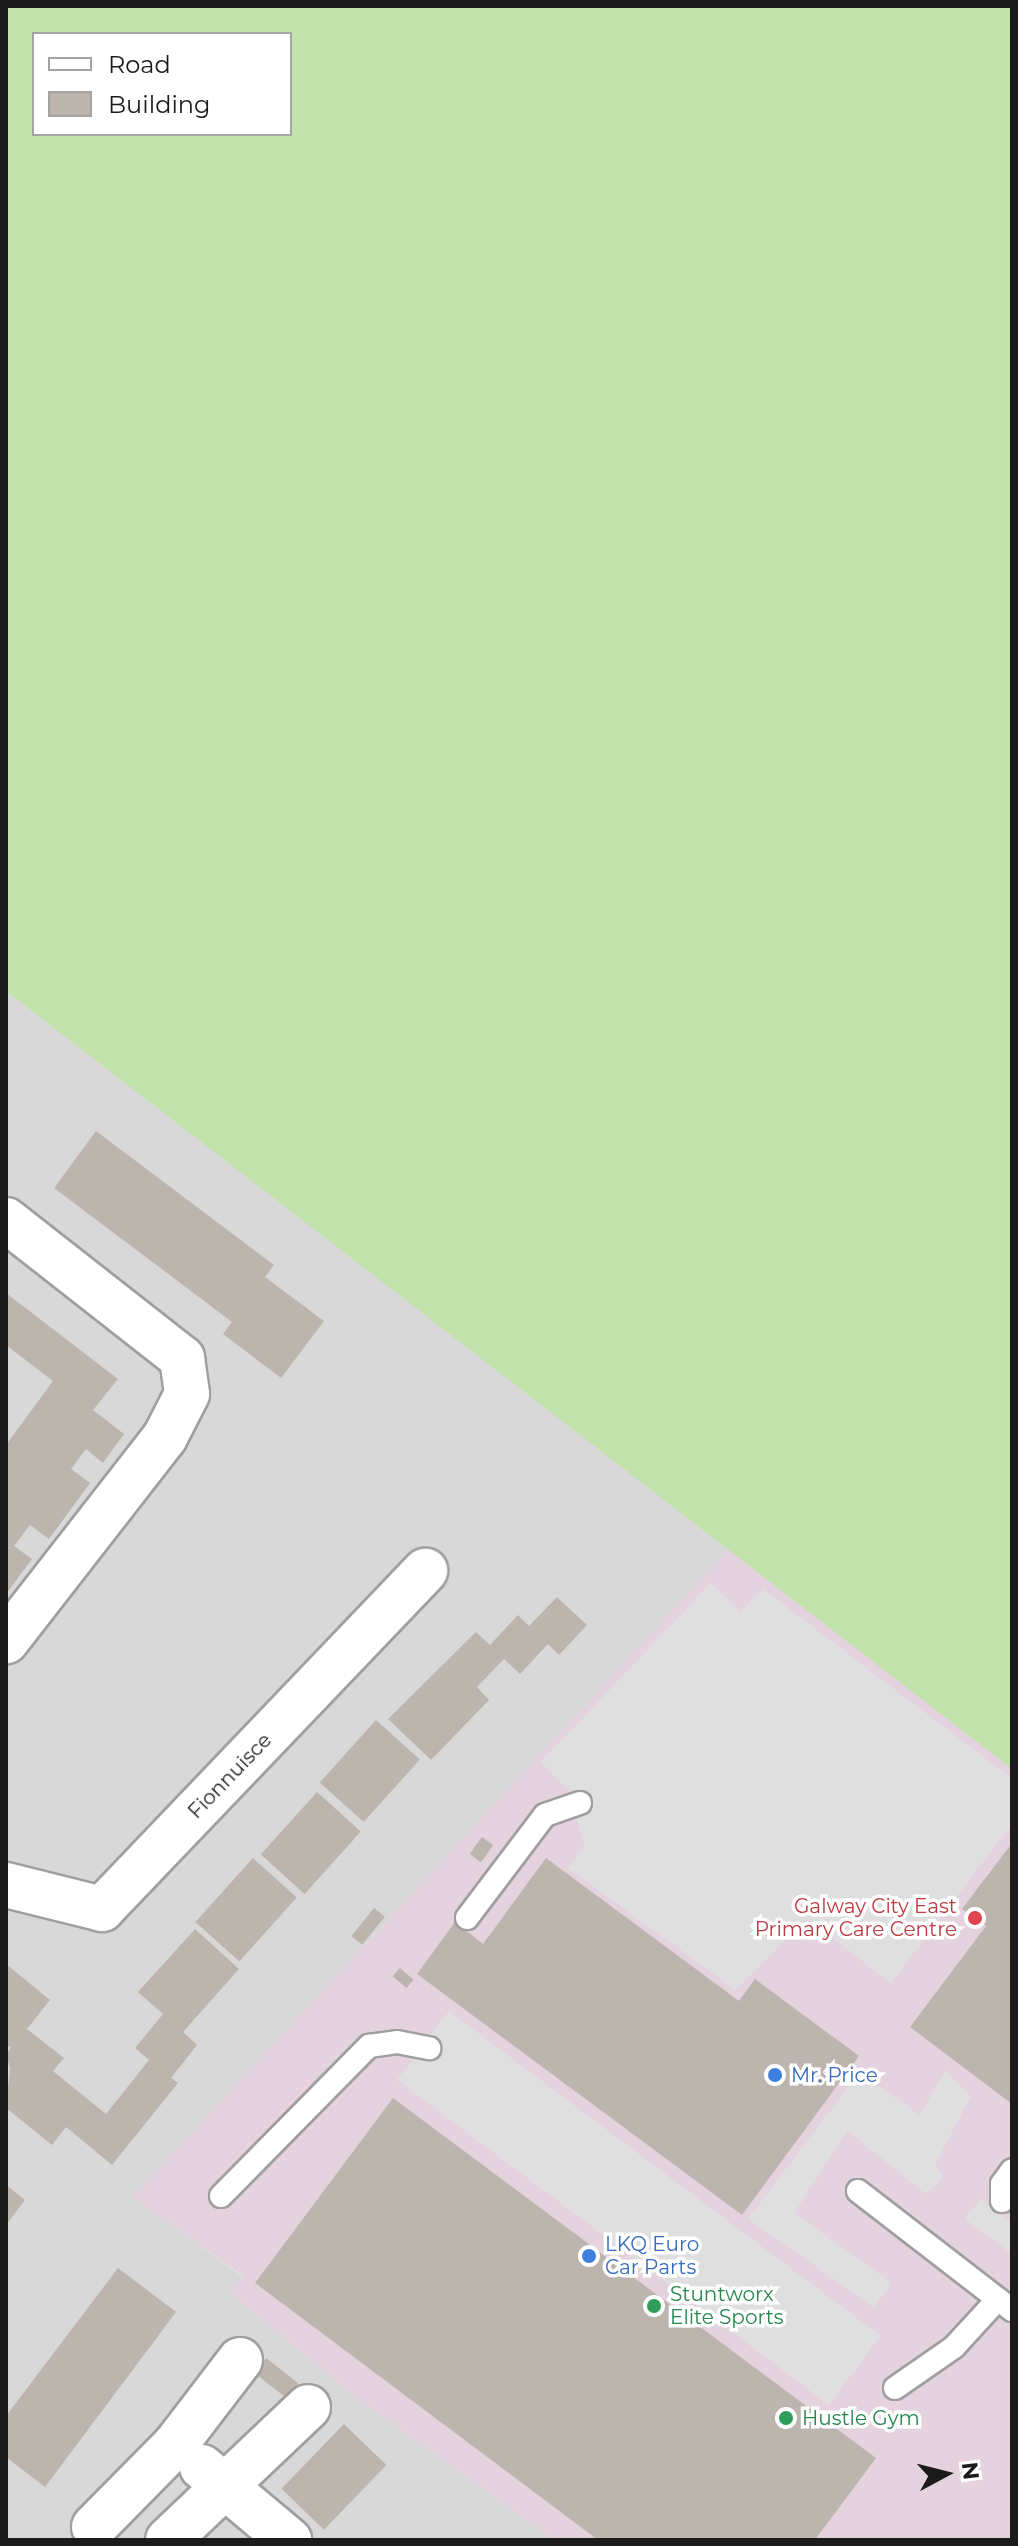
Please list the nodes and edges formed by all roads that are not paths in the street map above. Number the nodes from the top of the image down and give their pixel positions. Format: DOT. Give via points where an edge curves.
graph roads {
  1 [pos="6,1220"];
  2 [pos="425,1571"];
  3 [pos="6,1641"];
  4 [pos="580,1803"];
  5 [pos="6,1885"];
  6 [pos="467,1918"];
  7 [pos="429,2048"];
  8 [pos="1012,2170"];
  9 [pos="858,2191"];
  10 [pos="221,2196"];
  11 [pos="1002,2201"];
  12 [pos="1005,2305"];
  13 [pos="240,2360"];
  14 [pos="895,2388"];
  15 [pos="308,2407"];
  16 [pos="175,2445"];
  17 [pos="224,2484"];
  18 [pos="94,2527"];
  19 [pos="168,2540"];
  20 [pos="289,2540"];
  1 -- 3 [label="street" via="182,1358 187,1394 165,1437"];
  2 -- 5 [label="street, Fionnuisce" via="102,1909"];
  4 -- 6 [label="lane" via="545,1815"];
  7 -- 10 [label="lane" via="397,2042 369,2046"];
  8 -- 11 [label="lane" via="1002,2184"];
  9 -- 12 [label="lane"];
  12 -- 14 [label="lane"];
  13 -- 16 [label="street"];
  15 -- 17 [label="street"];
  16 -- 17 [label="street"];
  16 -- 18 [label="street"];
  17 -- 19 [label="street"];
  17 -- 20 [label="street"];
}
